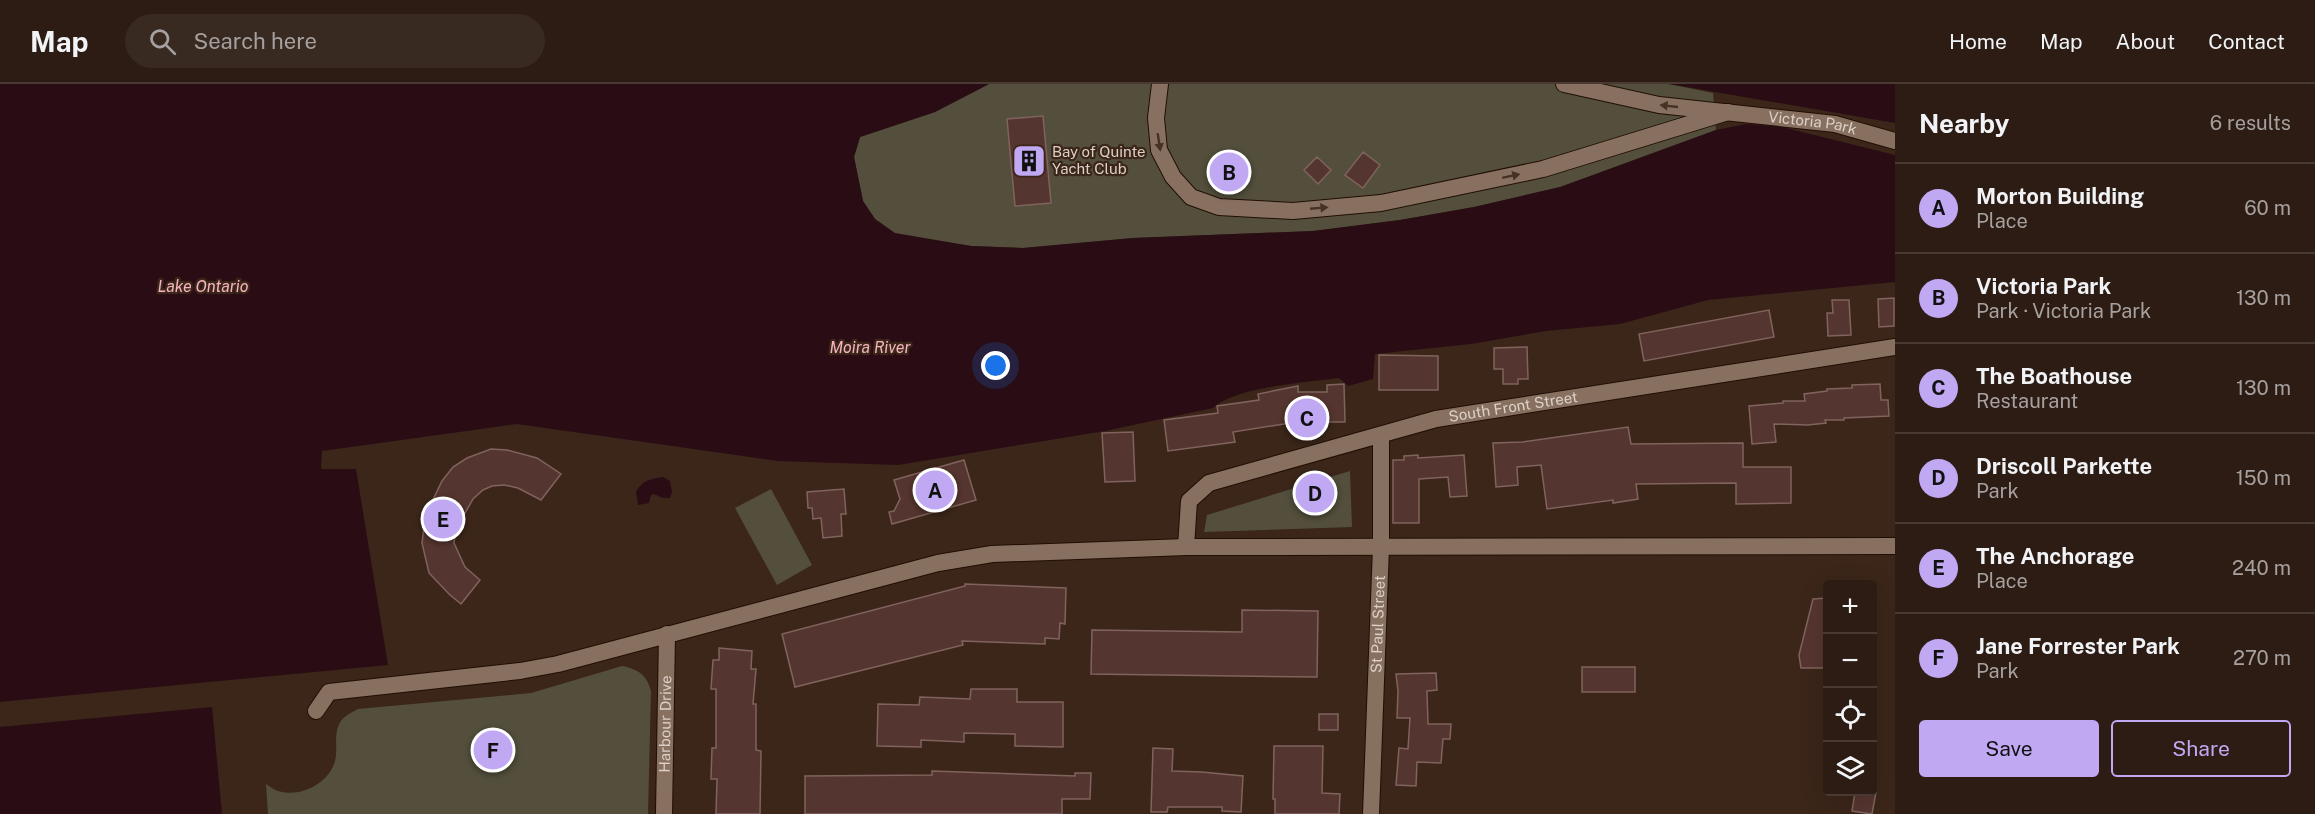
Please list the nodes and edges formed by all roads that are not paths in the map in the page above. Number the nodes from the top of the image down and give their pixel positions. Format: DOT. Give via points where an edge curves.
graph roads {
  1 [pos="1160,84"];
  2 [pos="1564,84"];
  3 [pos="1728,112"];
  4 [pos="1895,141"];
  5 [pos="1895,347"];
  6 [pos="1381,435"];
  7 [pos="1895,546"];
  8 [pos="1186,547"];
  9 [pos="1381,548"];
  10 [pos="668,634"];
  11 [pos="316,711"];
  12 [pos="664,814"];
  13 [pos="1371,814"];
  1 -- 3 [label="street, Victoria Park, one-way" via="1156,118 1160,150 1173,177 1191,197 1219,207 1293,211 1381,203 1543,169"];
  3 -- 2 [label="street, Victoria Park, one-way" via="1659,105"];
  3 -- 4 [label="street, Victoria Park" via="1835,124"];
  5 -- 6 [label="street, South Front Street" via="1436,419"];
  6 -- 8 [label="street, South Front Street" via="1209,483 1189,501"];
  6 -- 9 [label="street, St Paul Street"];
  7 -- 9 [label="street"];
  8 -- 9 [label="street"];
  8 -- 10 [label="street" via="1004,553 938,563"];
  9 -- 13 [label="street, St Paul Street"];
  10 -- 11 [label="street" via="529,670 329,692"];
  10 -- 12 [label="street, Harbour Drive"];
}
